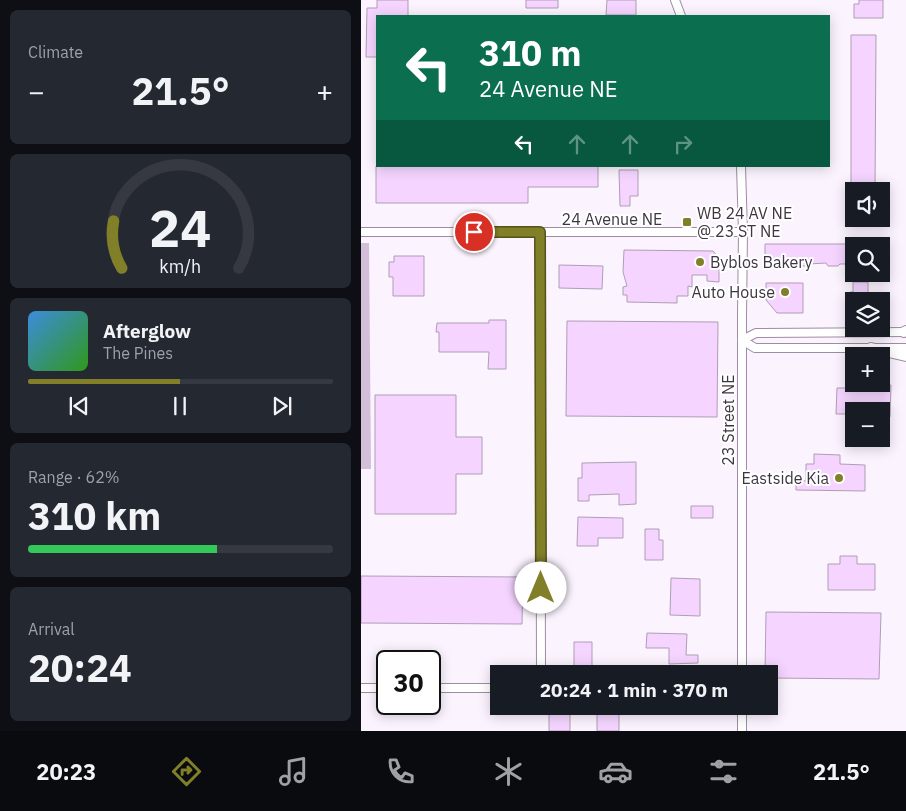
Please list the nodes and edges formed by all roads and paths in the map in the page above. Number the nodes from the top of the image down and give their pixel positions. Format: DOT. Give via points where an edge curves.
graph roads {
  1 [pos="675,0"];
  2 [pos="681,15"];
  3 [pos="741,167"];
  4 [pos="361,232"];
  5 [pos="540,232"];
  6 [pos="743,232"];
  7 [pos="905,332"];
  8 [pos="742,340"];
  9 [pos="845,348"];
  10 [pos="890,348"];
  11 [pos="906,348"];
  12 [pos="890,352"];
  13 [pos="906,356"];
  14 [pos="541,665"];
  15 [pos="741,665"];
  16 [pos="361,688"];
  17 [pos="376,688"];
  18 [pos="441,688"];
  19 [pos="490,688"];
  20 [pos="742,715"];
  21 [pos="742,731"];
  1 -- 2 [label="street"];
  3 -- 6 [label="street, 23 Street NE"];
  4 -- 5 [label="street, 24 Avenue NE"];
  5 -- 6 [label="street, 24 Avenue NE"];
  5 -- 14 [label="street"];
  6 -- 8 [label="street, 23 Street NE"];
  7 -- 8 [label="street" via="756,333"];
  8 -- 9 [label="street" via="755,348"];
  8 -- 15 [label="street, 23 Street NE"];
  10 -- 11 [label="street"];
  12 -- 13 [label="main road"];
  16 -- 17 [label="street"];
  18 -- 19 [label="street"];
  20 -- 21 [label="street"];
}
